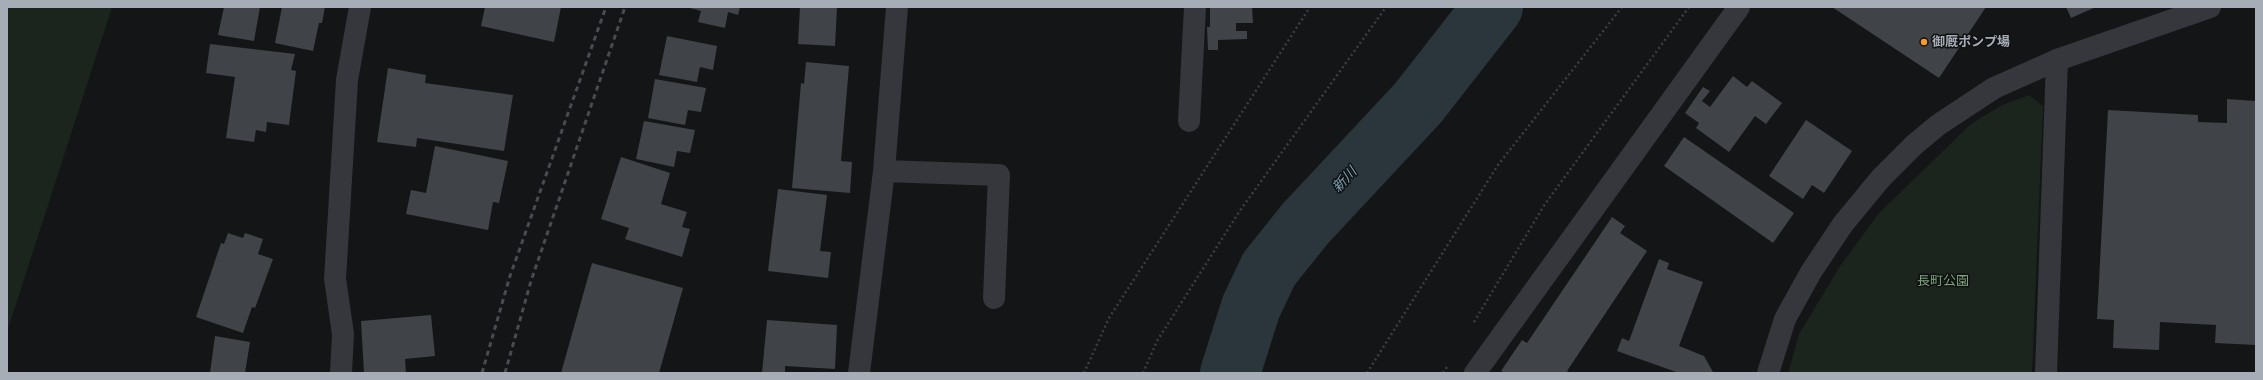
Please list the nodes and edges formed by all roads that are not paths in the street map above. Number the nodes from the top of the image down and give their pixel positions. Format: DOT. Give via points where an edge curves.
graph roads {
  1 [pos="360,7"];
  2 [pos="897,7"];
  3 [pos="1195,7"];
  4 [pos="1739,7"];
  5 [pos="2210,7"];
  6 [pos="2057,60"];
  7 [pos="1189,121"];
  8 [pos="884,171"];
  9 [pos="994,298"];
  10 [pos="341,373"];
  11 [pos="859,373"];
  12 [pos="1475,373"];
  13 [pos="1768,373"];
  14 [pos="2046,373"];
  1 -- 10 [label="street" via="348,80 335,279 343,334"];
  2 -- 8 [label="street"];
  3 -- 7 [label="street"];
  4 -- 12 [label="street"];
  5 -- 6 [label="street"];
  6 -- 13 [label="street" via="1994,88 1938,125 1881,178 1843,224 1811,272 1785,319"];
  6 -- 14 [label="street"];
  8 -- 9 [label="street" via="999,175"];
  8 -- 11 [label="street"];
}
